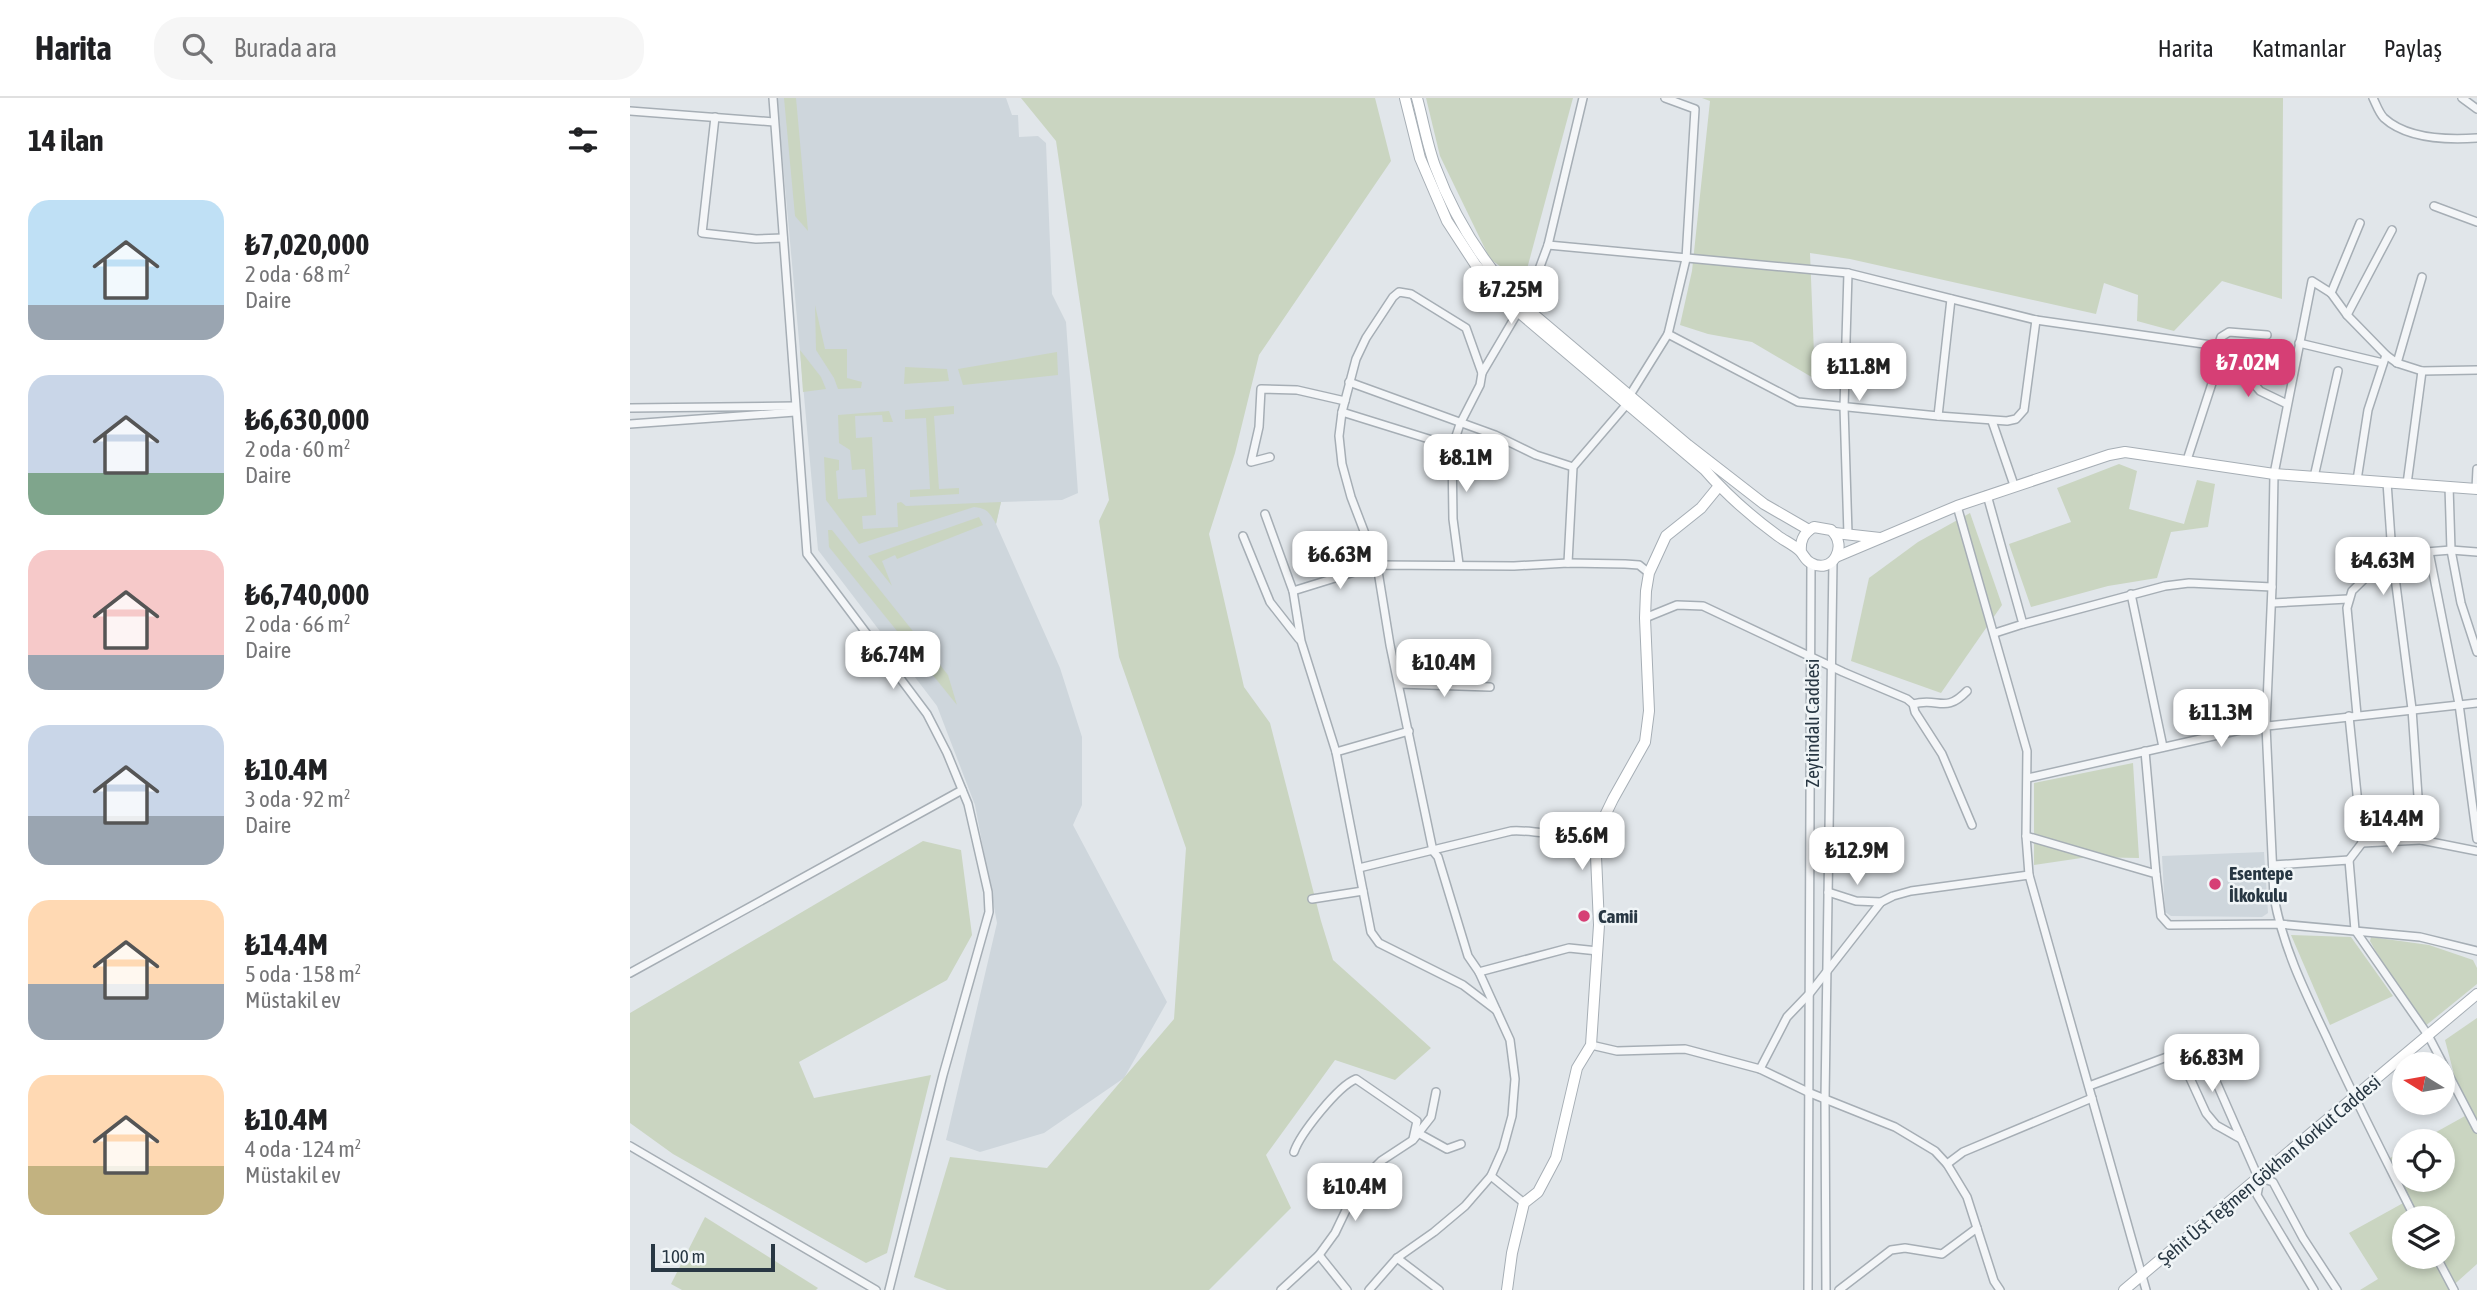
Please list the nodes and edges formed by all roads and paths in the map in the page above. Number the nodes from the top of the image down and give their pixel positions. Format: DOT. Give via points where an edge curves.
graph roads {
  1 [pos="773,98"];
  2 [pos="1405,98"];
  3 [pos="1417,98"];
  4 [pos="1583,98"];
  5 [pos="1665,98"];
  6 [pos="2373,98"];
  7 [pos="2462,98"];
  8 [pos="2477,109"];
  9 [pos="630,111"];
  10 [pos="715,117"];
  11 [pos="774,122"];
  12 [pos="2477,138"];
  13 [pos="2434,206"];
  14 [pos="2477,222"];
  15 [pos="2360,223"];
  16 [pos="2392,230"];
  17 [pos="783,238"];
  18 [pos="1548,245"];
  19 [pos="1686,258"];
  20 [pos="1848,273"];
  21 [pos="2422,277"];
  22 [pos="2331,293"];
  23 [pos="1951,299"];
  24 [pos="1522,309"];
  25 [pos="2347,315"];
  26 [pos="2036,320"];
  27 [pos="1668,334"];
  28 [pos="2267,335"];
  29 [pos="2299,343"];
  30 [pos="2218,346"];
  31 [pos="2386,355"];
  32 [pos="2383,363"];
  33 [pos="2397,363"];
  34 [pos="2218,365"];
  35 [pos="2477,370"];
  36 [pos="2338,371"];
  37 [pos="2422,371"];
  38 [pos="1482,373"];
  39 [pos="1349,382"];
  40 [pos="1629,399"];
  41 [pos="1345,401"];
  42 [pos="2287,404"];
  43 [pos="1844,407"];
  44 [pos="630,408"];
  45 [pos="795,409"];
  46 [pos="1342,412"];
  47 [pos="1938,416"];
  48 [pos="1992,421"];
  49 [pos="630,424"];
  50 [pos="1460,424"];
  51 [pos="1452,448"];
  52 [pos="1270,457"];
  53 [pos="2187,460"];
  54 [pos="1573,467"];
  55 [pos="2477,469"];
  56 [pos="2274,474"];
  57 [pos="2314,477"];
  58 [pos="2357,480"];
  59 [pos="2387,482"];
  60 [pos="2407,484"];
  61 [pos="2014,485"];
  62 [pos="1719,486"];
  63 [pos="2449,486"];
  64 [pos="2477,489"];
  65 [pos="1987,495"];
  66 [pos="1957,506"];
  67 [pos="1265,514"];
  68 [pos="1809,530"];
  69 [pos="1835,533"];
  70 [pos="1848,534"];
  71 [pos="1242,536"];
  72 [pos="1881,538"];
  73 [pos="2451,550"];
  74 [pos="1801,552"];
  75 [pos="2429,552"];
  76 [pos="2477,552"];
  77 [pos="2392,554"];
  78 [pos="1835,559"];
  79 [pos="1568,563"];
  80 [pos="1459,564"];
  81 [pos="1811,564"];
  82 [pos="1377,565"];
  83 [pos="1649,573"];
  84 [pos="2272,587"];
  85 [pos="1293,591"];
  86 [pos="2131,594"];
  87 [pos="2348,599"];
  88 [pos="2272,603"];
  89 [pos="1645,618"];
  90 [pos="2023,624"];
  91 [pos="1995,633"];
  92 [pos="1301,641"];
  93 [pos="2477,652"];
  94 [pos="1812,658"];
  95 [pos="1832,667"];
  96 [pos="1399,684"];
  97 [pos="1490,687"];
  98 [pos="1967,691"];
  99 [pos="2477,703"];
  100 [pos="1913,704"];
  101 [pos="2459,704"];
  102 [pos="2412,709"];
  103 [pos="2353,715"];
  104 [pos="2266,726"];
  105 [pos="1409,731"];
  106 [pos="2163,747"];
  107 [pos="2145,751"];
  108 [pos="1336,752"];
  109 [pos="2028,778"];
  110 [pos="962,790"];
  111 [pos="1972,825"];
  112 [pos="1598,830"];
  113 [pos="2026,836"];
  114 [pos="2477,839"];
  115 [pos="2421,840"];
  116 [pos="2362,843"];
  117 [pos="2477,850"];
  118 [pos="1433,851"];
  119 [pos="2349,860"];
  120 [pos="2273,865"];
  121 [pos="1359,868"];
  122 [pos="2156,874"];
  123 [pos="2029,875"];
  124 [pos="1363,891"];
  125 [pos="1828,892"];
  126 [pos="1312,899"];
  127 [pos="1881,902"];
  128 [pos="2279,924"];
  129 [pos="2355,930"];
  130 [pos="1598,951"];
  131 [pos="2477,951"];
  132 [pos="1827,971"];
  133 [pos="1479,972"];
  134 [pos="630,973"];
  135 [pos="1810,993"];
  136 [pos="2477,995"];
  137 [pos="1497,1011"];
  138 [pos="2428,1035"];
  139 [pos="1591,1045"];
  140 [pos="2178,1052"];
  141 [pos="1760,1069"];
  142 [pos="2089,1086"];
  143 [pos="1436,1092"];
  144 [pos="1810,1093"];
  145 [pos="2092,1098"];
  146 [pos="2354,1098"];
  147 [pos="1825,1099"];
  148 [pos="2477,1129"];
  149 [pos="1415,1136"];
  150 [pos="2241,1140"];
  151 [pos="1461,1144"];
  152 [pos="630,1146"];
  153 [pos="1294,1153"];
  154 [pos="1947,1164"];
  155 [pos="1491,1176"];
  156 [pos="2259,1178"];
  157 [pos="1524,1203"];
  158 [pos="2409,1206"];
  159 [pos="1977,1228"];
  160 [pos="1319,1255"];
  161 [pos="1397,1258"];
  162 [pos="2442,1269"];
  163 [pos="2143,1276"];
  164 [pos="876,1290"];
  165 [pos="889,1290"];
  166 [pos="1281,1290"];
  167 [pos="1347,1290"];
  168 [pos="1370,1290"];
  169 [pos="1439,1290"];
  170 [pos="1507,1290"];
  171 [pos="1808,1290"];
  172 [pos="1826,1290"];
  173 [pos="1839,1290"];
  174 [pos="2000,1290"];
  175 [pos="2124,1290"];
  176 [pos="2146,1290"];
  177 [pos="2314,1290"];
  178 [pos="2337,1290"];
  179 [pos="2454,1290"];
  1 -- 11 [label="street"];
  2 -- 24 [label="street" via="1420,158 1447,221 1475,264"];
  3 -- 24 [label="street" via="1435,165 1456,214 1483,260"];
  4 -- 18 [label="street"];
  5 -- 19 [label="street" via="1695,108"];
  6 -- 12 [label="street" via="2382,117 2399,128 2457,139"];
  7 -- 8 [label="street"];
  9 -- 10 [label="street"];
  10 -- 11 [label="street"];
  10 -- 17 [label="street" via="702,233"];
  11 -- 17 [label="street"];
  13 -- 14 [label="street"];
  15 -- 22 [label="street"];
  16 -- 25 [label="street"];
  17 -- 45 [label="street"];
  18 -- 19 [label="street"];
  18 -- 24 [label="street"];
  19 -- 20 [label="street"];
  19 -- 27 [label="street"];
  20 -- 23 [label="street"];
  20 -- 43 [label="street"];
  21 -- 33 [label="street"];
  22 -- 25 [label="street"];
  22 -- 29 [label="street" via="2312,281"];
  23 -- 26 [label="street"];
  23 -- 47 [label="street"];
  24 -- 38 [label="street"];
  24 -- 40 [label="street"];
  25 -- 31 [label="street"];
  26 -- 30 [label="street"];
  26 -- 48 [label="street" via="2024,410 2017,419"];
  27 -- 40 [label="street"];
  27 -- 43 [label="street" via="1798,402"];
  28 -- 30 [label="street" via="2229,332"];
  29 -- 32 [label="street"];
  29 -- 42 [label="street"];
  30 -- 34 [label="street"];
  31 -- 32 [label="street"];
  31 -- 33 [label="street"];
  32 -- 58 [label="street" via="2368,410"];
  33 -- 37 [label="street"];
  34 -- 42 [label="street" via="2235,368 2260,391"];
  34 -- 53 [label="street"];
  35 -- 37 [label="street"];
  36 -- 57 [label="street"];
  37 -- 60 [label="street"];
  38 -- 39 [label="street" via="1466,328 1404,291 1393,297 1366,338"];
  38 -- 50 [label="street"];
  39 -- 41 [label="street"];
  39 -- 50 [label="street"];
  40 -- 54 [label="street"];
  40 -- 62 [label="street"];
  40 -- 68 [label="street" via="1763,504"];
  41 -- 46 [label="street"];
  41 -- 52 [label="street" via="1297,390 1261,389 1251,462"];
  42 -- 56 [label="street"];
  43 -- 47 [label="street"];
  43 -- 70 [label="street"];
  44 -- 45 [label="street"];
  45 -- 49 [label="street"];
  45 -- 110 [label="street" via="807,554 927,714"];
  46 -- 51 [label="street"];
  46 -- 82 [label="street" via="1342,464"];
  47 -- 48 [label="street"];
  48 -- 61 [label="street"];
  50 -- 51 [label="street"];
  50 -- 54 [label="street"];
  51 -- 80 [label="street"];
  53 -- 56 [label="street"];
  53 -- 61 [label="street" via="2125,452"];
  54 -- 79 [label="street"];
  55 -- 64 [label="street"];
  56 -- 57 [label="street"];
  56 -- 84 [label="street"];
  57 -- 58 [label="street"];
  58 -- 59 [label="street"];
  59 -- 60 [label="street"];
  59 -- 77 [label="street"];
  60 -- 63 [label="street"];
  61 -- 65 [label="street"];
  62 -- 74 [label="street"];
  62 -- 83 [label="street" via="1701,508 1665,536"];
  63 -- 64 [label="street"];
  63 -- 73 [label="street"];
  65 -- 66 [label="street"];
  65 -- 90 [label="street"];
  66 -- 72 [label="street"];
  66 -- 91 [label="street"];
  67 -- 85 [label="street"];
  68 -- 69 [label="street" via="1820,526"];
  68 -- 74 [label="street" via="1803,536"];
  69 -- 70 [label="street"];
  69 -- 78 [label="street" via="1839,544"];
  70 -- 72 [label="street"];
  71 -- 92 [label="street" via="1270,602"];
  72 -- 78 [label="street"];
  73 -- 75 [label="street"];
  73 -- 76 [label="street"];
  73 -- 93 [label="street"];
  74 -- 81 [label="street"];
  75 -- 77 [label="street"];
  75 -- 101 [label="street"];
  77 -- 87 [label="street"];
  77 -- 102 [label="street"];
  78 -- 81 [label="street"];
  78 -- 95 [label="street"];
  79 -- 80 [label="street"];
  79 -- 83 [label="street" via="1639,565"];
  80 -- 82 [label="street"];
  81 -- 94 [label="street, Zeytindalı Caddesi"];
  82 -- 85 [label="street"];
  82 -- 96 [label="street"];
  83 -- 89 [label="street"];
  84 -- 86 [label="street" via="2189,583"];
  84 -- 88 [label="street"];
  85 -- 92 [label="street"];
  86 -- 90 [label="street"];
  86 -- 106 [label="street"];
  87 -- 88 [label="street"];
  87 -- 103 [label="street"];
  88 -- 104 [label="street"];
  89 -- 94 [label="street" via="1677,605 1703,606"];
  89 -- 112 [label="street" via="1649,711 1645,742"];
  90 -- 91 [label="street"];
  91 -- 109 [label="street" via="2027,751"];
  92 -- 108 [label="street"];
  94 -- 95 [label="street"];
  94 -- 135 [label="street, Zeytindalı Caddesi"];
  95 -- 100 [label="street"];
  95 -- 125 [label="street"];
  96 -- 97 [label="street"];
  96 -- 105 [label="street"];
  98 -- 100 [label="street" via="1950,704"];
  99 -- 101 [label="street"];
  100 -- 111 [label="street" via="1942,754"];
  101 -- 102 [label="street"];
  101 -- 114 [label="street"];
  102 -- 103 [label="street"];
  102 -- 115 [label="street"];
  103 -- 104 [label="street"];
  103 -- 116 [label="street"];
  104 -- 106 [label="street"];
  104 -- 120 [label="street"];
  105 -- 108 [label="street"];
  105 -- 118 [label="street"];
  106 -- 107 [label="street"];
  107 -- 109 [label="street"];
  107 -- 122 [label="street"];
  108 -- 121 [label="street"];
  109 -- 113 [label="street"];
  110 -- 134 [label="street"];
  110 -- 165 [label="street" via="989,912"];
  112 -- 118 [label="street" via="1570,834 1511,831"];
  112 -- 130 [label="street"];
  113 -- 122 [label="street"];
  113 -- 123 [label="street"];
  115 -- 116 [label="street"];
  115 -- 117 [label="street"];
  116 -- 119 [label="street"];
  118 -- 121 [label="street"];
  118 -- 133 [label="street" via="1468,956"];
  119 -- 120 [label="street"];
  119 -- 129 [label="street"];
  120 -- 128 [label="street"];
  121 -- 124 [label="street"];
  122 -- 128 [label="street" via="2161,916 2169,925"];
  123 -- 127 [label="street" via="1911,891"];
  123 -- 142 [label="street"];
  124 -- 126 [label="street"];
  124 -- 137 [label="street" via="1371,932 1379,943 1462,985"];
  125 -- 127 [label="street" via="1856,901"];
  125 -- 132 [label="street"];
  127 -- 132 [label="street"];
  128 -- 129 [label="street"];
  128 -- 146 [label="street" via="2289,957"];
  129 -- 131 [label="street" via="2420,937"];
  129 -- 138 [label="street"];
  130 -- 133 [label="street" via="1569,948"];
  130 -- 139 [label="street"];
  132 -- 135 [label="street"];
  132 -- 147 [label="street"];
  133 -- 137 [label="street"];
  135 -- 141 [label="street" via="1787,1017"];
  135 -- 144 [label="street, Zeytindalı Caddesi"];
  136 -- 138 [label="street, Şehit Üst Teğmen Gökhan Korkut Caddesi"];
  137 -- 155 [label="street" via="1510,1040 1515,1079 1512,1116"];
  138 -- 146 [label="street, Şehit Üst Teğmen Gökhan Korkut Caddesi"];
  138 -- 148 [label="street"];
  139 -- 141 [label="street" via="1617,1051 1685,1049"];
  139 -- 157 [label="street" via="1577,1068 1556,1158 1538,1192"];
  140 -- 142 [label="street"];
  140 -- 150 [label="street" via="2206,1113"];
  140 -- 150 [label="street" via="2194,1050 2204,1057"];
  141 -- 144 [label="street"];
  142 -- 145 [label="street"];
  143 -- 149 [label="street" via="1431,1117"];
  144 -- 147 [label="street"];
  144 -- 171 [label="street, Zeytindalı Caddesi"];
  145 -- 154 [label="street" via="1963,1152"];
  145 -- 163 [label="street"];
  146 -- 156 [label="street, Şehit Üst Teğmen Gökhan Korkut Caddesi"];
  146 -- 158 [label="street"];
  147 -- 154 [label="street" via="1895,1127 1935,1151"];
  147 -- 172 [label="street"];
  149 -- 151 [label="street" via="1447,1149"];
  149 -- 153 [label="street" via="1416,1121 1356,1079 1317,1118"];
  149 -- 160 [label="street" via="1359,1183"];
  150 -- 156 [label="street"];
  152 -- 164 [label="street"];
  154 -- 159 [label="street" via="1967,1197"];
  155 -- 157 [label="street"];
  155 -- 161 [label="street" via="1465,1206"];
  156 -- 163 [label="street, Şehit Üst Teğmen Gökhan Korkut Caddesi"];
  156 -- 177 [label="street" via="2257,1195"];
  156 -- 178 [label="street" via="2273,1182"];
  157 -- 170 [label="street"];
  159 -- 173 [label="street" via="1942,1254 1891,1250"];
  159 -- 174 [label="street"];
  160 -- 166 [label="street"];
  160 -- 167 [label="street"];
  161 -- 168 [label="street"];
  161 -- 169 [label="street"];
  162 -- 179 [label="street"];
  163 -- 175 [label="street, Şehit Üst Teğmen Gökhan Korkut Caddesi"];
  163 -- 176 [label="street"];
}
